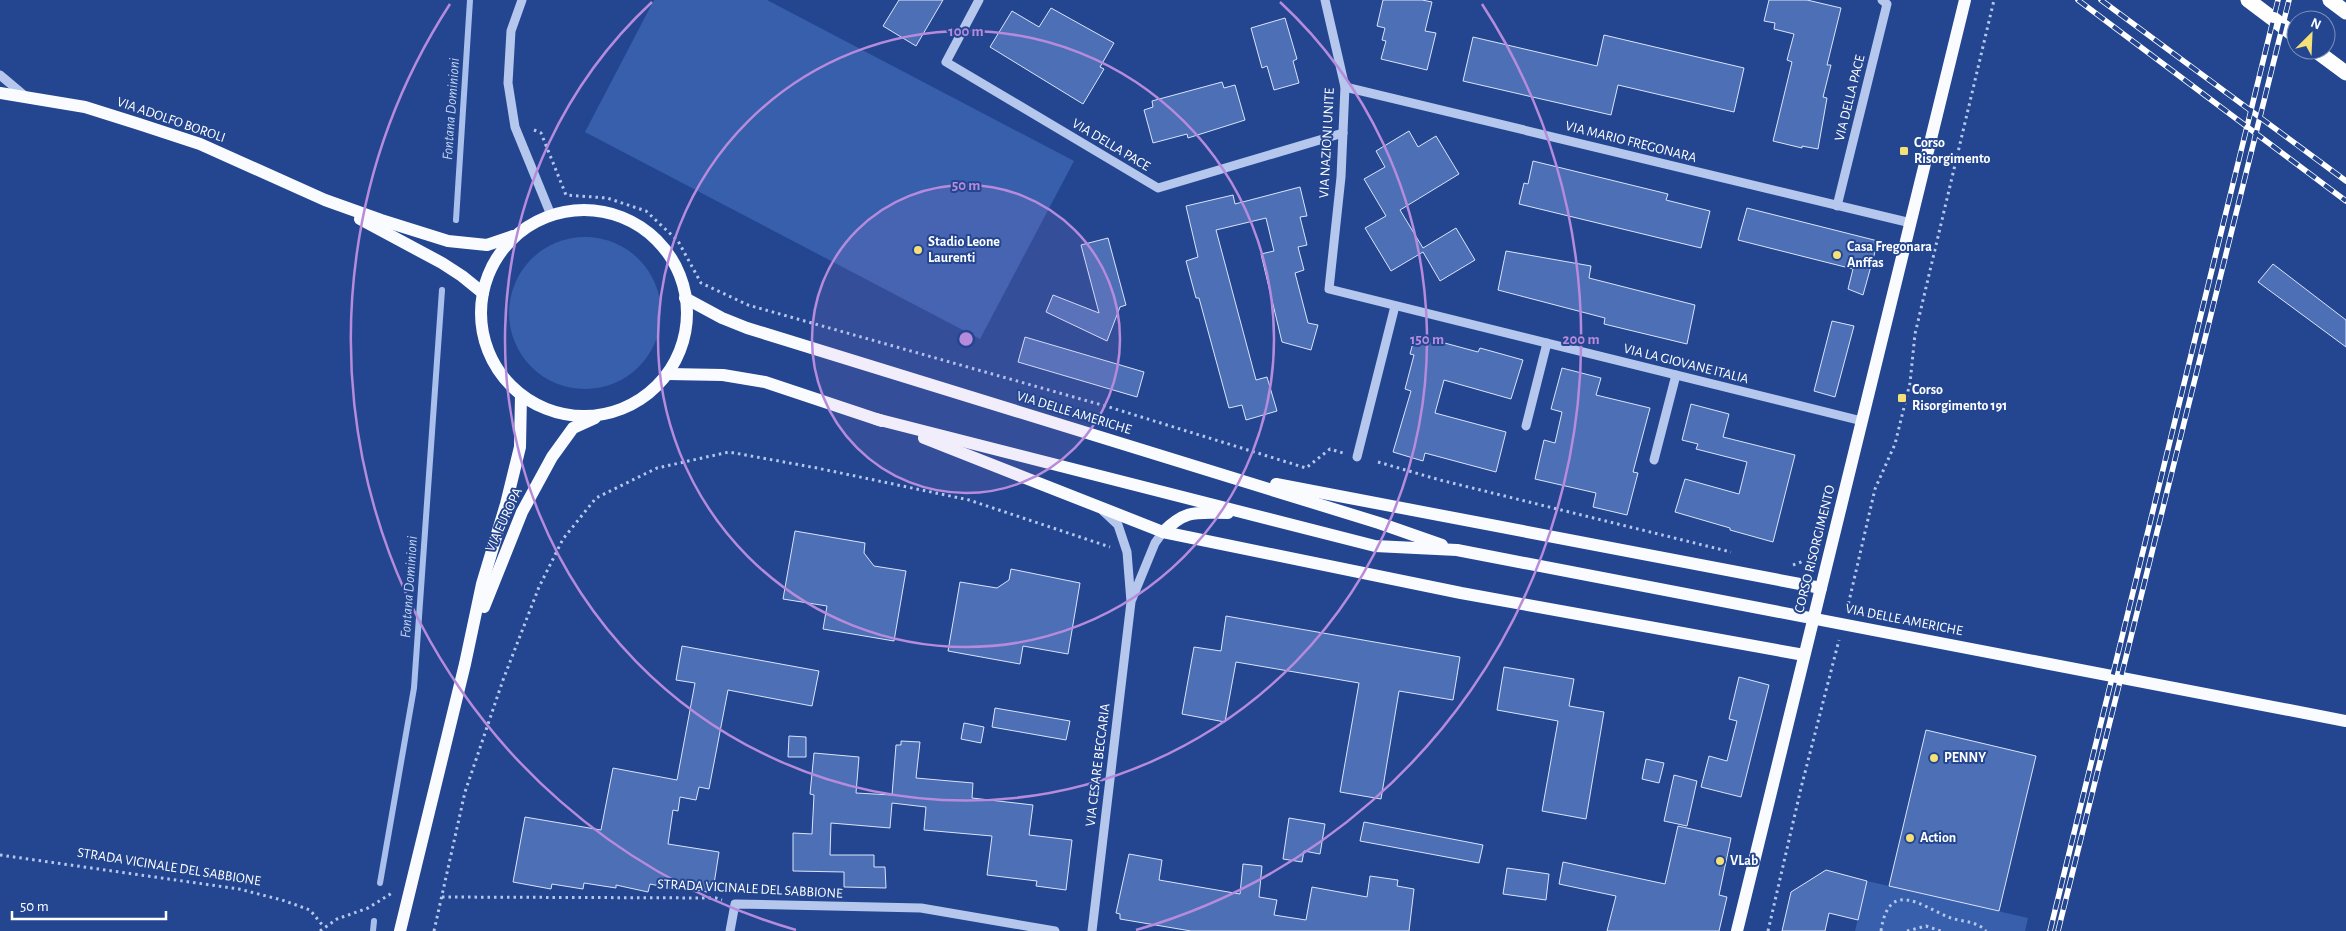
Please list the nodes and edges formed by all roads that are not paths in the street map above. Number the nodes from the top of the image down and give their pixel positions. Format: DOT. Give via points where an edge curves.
graph roads {
  1 [pos="522,0"];
  2 [pos="979,0"];
  3 [pos="1325,0"];
  4 [pos="1882,0"];
  5 [pos="1965,0"];
  6 [pos="2248,0"];
  7 [pos="2330,0"];
  8 [pos="2346,12"];
  9 [pos="2286,29"];
  10 [pos="2328,60"];
  11 [pos="2346,73"];
  12 [pos="0,75"];
  13 [pos="1345,87"];
  14 [pos="0,93"];
  15 [pos="26,96"];
  16 [pos="1343,132"];
  17 [pos="325,200"];
  18 [pos="1838,206"];
  19 [pos="550,215"];
  20 [pos="1911,223"];
  21 [pos="516,235"];
  22 [pos="1329,289"];
  23 [pos="483,293"];
  24 [pos="685,298"];
  25 [pos="1395,306"];
  26 [pos="1548,343"];
  27 [pos="668,374"];
  28 [pos="1676,375"];
  29 [pos="522,395"];
  30 [pos="606,414"];
  31 [pos="876,419"];
  32 [pos="1862,421"];
  33 [pos="1526,426"];
  34 [pos="1357,456"];
  35 [pos="1654,460"];
  36 [pos="1208,471"];
  37 [pos="1099,507"];
  38 [pos="1248,513"];
  39 [pos="1162,532"];
  40 [pos="1457,550"];
  41 [pos="1821,588"];
  42 [pos="1131,602"];
  43 [pos="1804,655"];
  44 [pos="465,664"];
  45 [pos="2346,721"];
  46 [pos="400,931"];
  47 [pos="730,931"];
  48 [pos="1055,931"];
  49 [pos="1092,931"];
  50 [pos="1737,931"];
  1 -- 19 [label="street" via="511,31 508,83 515,127"];
  2 -- 16 [label="street, VIA DELLA PACE" via="946,62 1158,188"];
  3 -- 13 [label="street, VIA NAZIONI UNITE"];
  4 -- 18 [label="street, VIA DELLA PACE" via="1887,4"];
  5 -- 20 [label="main road, CORSO RISORGIMENTO"];
  6 -- 9 [label="highway"];
  7 -- 8 [label="highway"];
  10 -- 11 [label="highway"];
  12 -- 15 [label="street"];
  13 -- 16 [label="street, VIA NAZIONI UNITE"];
  13 -- 18 [label="street, VIA MARIO FREGONARA"];
  14 -- 15 [label="main road, VIA ADOLFO BOROLI"];
  15 -- 17 [label="main road, VIA ADOLFO BOROLI" via="85,107 200,144"];
  16 -- 22 [label="street, VIA NAZIONI UNITE"];
  17 -- 21 [label="main road, VIA ADOLFO BOROLI" via="448,242 488,245"];
  17 -- 23 [label="main road, VIA ADOLFO BOROLI" via="442,263"];
  18 -- 20 [label="street, VIA MARIO FREGONARA"];
  19 -- 21 [label="main road"];
  19 -- 24 [label="main road" via="579,210 608,213 635,223 658,240 671,259"];
  20 -- 32 [label="main road, CORSO RISORGIMENTO"];
  21 -- 23 [label="main road" via="489,271"];
  22 -- 25 [label="street, VIA LA GIOVANE ITALIA"];
  23 -- 29 [label="main road" via="480,314 492,359 505,379"];
  24 -- 27 [label="main road" via="684,338"];
  24 -- 36 [label="main road, VIA DELLE AMERICHE" via="747,328"];
  25 -- 26 [label="street, VIA LA GIOVANE ITALIA"];
  25 -- 34 [label="street"];
  26 -- 28 [label="street, VIA LA GIOVANE ITALIA"];
  26 -- 33 [label="street"];
  27 -- 30 [label="main road, VIA EUROPA" via="647,395"];
  27 -- 31 [label="main road" via="723,374 765,382"];
  28 -- 32 [label="street, VIA LA GIOVANE ITALIA"];
  28 -- 35 [label="street"];
  29 -- 30 [label="main road" via="562,413"];
  29 -- 44 [label="main road, VIA EUROPA" via="520,447 482,584"];
  30 -- 44 [label="main road, VIA EUROPA" via="573,428 552,458 522,512"];
  31 -- 37 [label="main road"];
  31 -- 38 [label="main road, VIA DELLE AMERICHE"];
  32 -- 41 [label="main road, CORSO RISORGIMENTO"];
  36 -- 40 [label="main road, VIA DELLE AMERICHE"];
  36 -- 41 [label="main road"];
  37 -- 39 [label="main road"];
  37 -- 42 [label="street, VIA CESARE BECCARIA" via="1118,526 1127,552"];
  38 -- 39 [label="main road" via="1193,513 1179,517"];
  38 -- 40 [label="main road, VIA DELLE AMERICHE" via="1375,546"];
  39 -- 42 [label="street, VIA CESARE BECCARIA"];
  39 -- 43 [label="main road" via="1470,595"];
  40 -- 45 [label="main road, VIA DELLE AMERICHE"];
  41 -- 43 [label="main road, CORSO RISORGIMENTO"];
  42 -- 49 [label="street, VIA CESARE BECCARIA"];
  43 -- 50 [label="main road, CORSO RISORGIMENTO"];
  44 -- 46 [label="main road, VIA EUROPA"];
  47 -- 48 [label="street, STRADA VICINALE DEL SABBIONE" via="735,904 921,908"];
}
